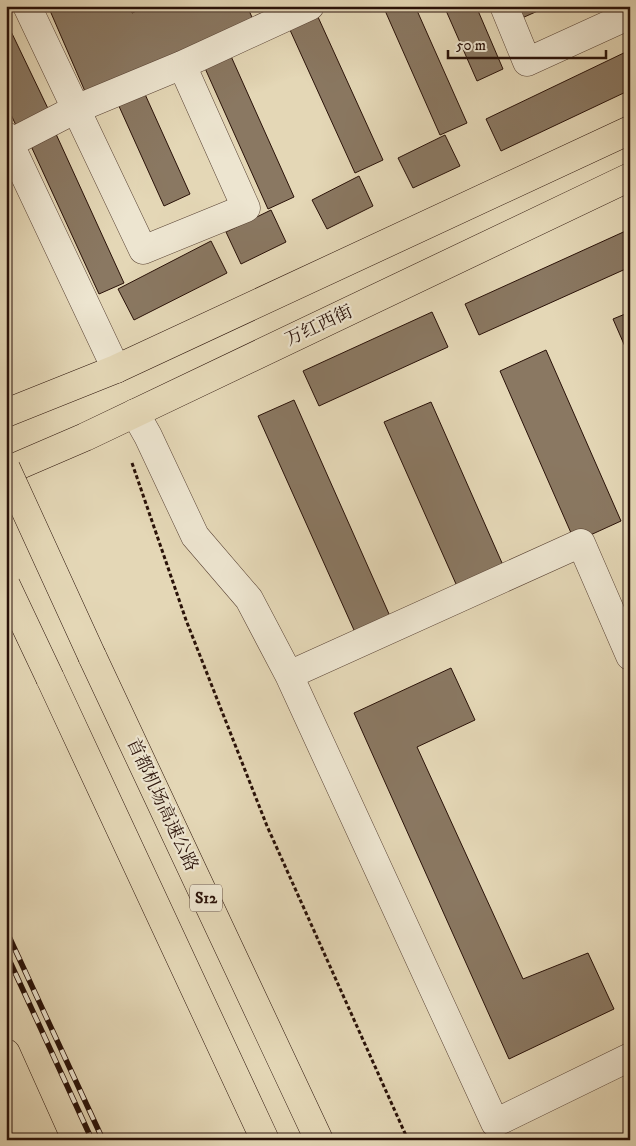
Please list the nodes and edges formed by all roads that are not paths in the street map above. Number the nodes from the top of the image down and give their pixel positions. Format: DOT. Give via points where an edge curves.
graph roads {
  1 [pos="27,6"];
  2 [pos="310,6"];
  3 [pos="504,6"];
  4 [pos="630,15"];
  5 [pos="182,65"];
  6 [pos="76,109"];
  7 [pos="630,130"];
  8 [pos="8,140"];
  9 [pos="630,177"];
  10 [pos="116,369"];
  11 [pos="6,413"];
  12 [pos="135,413"];
  13 [pos="6,470"];
  14 [pos="6,585"];
  15 [pos="630,656"];
  16 [pos="289,675"];
  17 [pos="6,1054"];
  18 [pos="630,1057"];
  19 [pos="6,1108"];
  20 [pos="21,1140"];
  21 [pos="45,1140"];
  22 [pos="265,1140"];
  23 [pos="319,1140"];
  1 -- 6 [label="street"];
  2 -- 5 [label="street"];
  3 -- 4 [label="street" via="527,62"];
  5 -- 6 [label="street"];
  5 -- 6 [label="street" via="246,208 142,250"];
  6 -- 8 [label="street"];
  7 -- 10 [label="main road"];
  8 -- 10 [label="street"];
  9 -- 12 [label="main road, 万红西街"];
  10 -- 11 [label="main road"];
  12 -- 13 [label="main road, 万红西街"];
  12 -- 16 [label="street" via="195,536 249,599"];
  13 -- 23 [label="main road, 首都机场高速公路 / S12, bridge"];
  14 -- 22 [label="main road, bridge"];
  15 -- 16 [label="street" via="581,543"];
  16 -- 18 [label="street" via="495,1123"];
  17 -- 21 [label="main road"];
  19 -- 20 [label="main road"];
}
